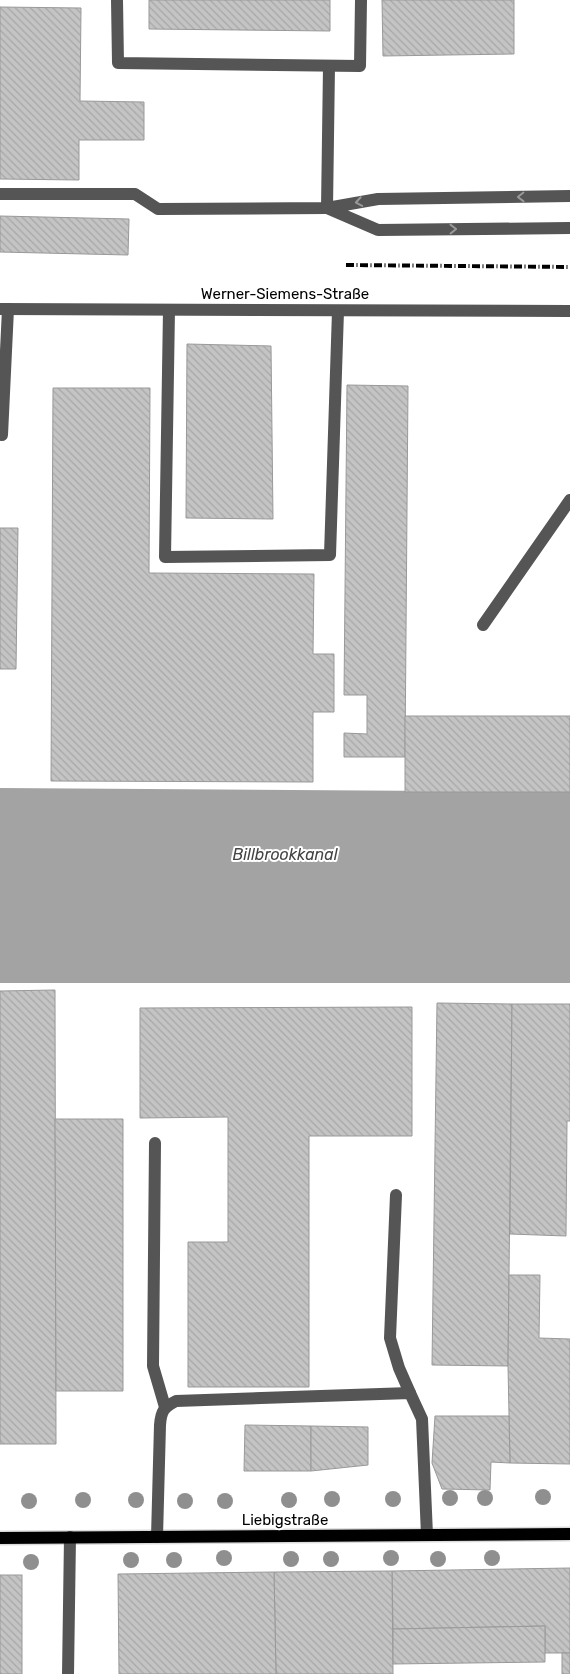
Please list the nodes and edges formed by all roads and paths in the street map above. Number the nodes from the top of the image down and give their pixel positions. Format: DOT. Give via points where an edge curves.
graph roads {
  1 [pos="117,0"];
  2 [pos="361,0"];
  3 [pos="329,66"];
  4 [pos="0,194"];
  5 [pos="570,196"];
  6 [pos="327,208"];
  7 [pos="570,228"];
  8 [pos="4,309"];
  9 [pos="169,310"];
  10 [pos="338,310"];
  11 [pos="570,311"];
  12 [pos="2,435"];
  13 [pos="570,500"];
  14 [pos="483,626"];
  15 [pos="155,1143"];
  16 [pos="396,1195"];
  17 [pos="410,1392"];
  18 [pos="165,1407"];
  19 [pos="570,1534"];
  20 [pos="427,1535"];
  21 [pos="70,1537"];
  22 [pos="157,1537"];
  23 [pos="0,1538"];
  24 [pos="68,1674"];
  1 -- 3 [label="street" via="118,63"];
  2 -- 3 [label="street" via="360,66"];
  3 -- 6 [label="street"];
  4 -- 6 [label="street" via="135,194 158,209"];
  5 -- 6 [label="street, one-way" via="378,199"];
  6 -- 7 [label="street, one-way" via="378,230"];
  8 -- 9 [label="street, Werner-Siemens-Straße"];
  8 -- 12 [label="street"];
  9 -- 10 [label="street, Werner-Siemens-Straße"];
  9 -- 10 [label="street" via="165,557 330,555"];
  10 -- 11 [label="street, Werner-Siemens-Straße"];
  13 -- 14 [label="street"];
  15 -- 18 [label="street" via="153,1366"];
  16 -- 17 [label="street" via="390,1338"];
  17 -- 18 [label="street" via="176,1401"];
  17 -- 20 [label="street" via="422,1419"];
  18 -- 22 [label="street" via="160,1416"];
  19 -- 20 [label="main road, Liebigstraße"];
  20 -- 22 [label="main road, Liebigstraße"];
  21 -- 22 [label="main road, Liebigstraße"];
  21 -- 23 [label="main road, Liebigstraße"];
  21 -- 24 [label="street"];
}
